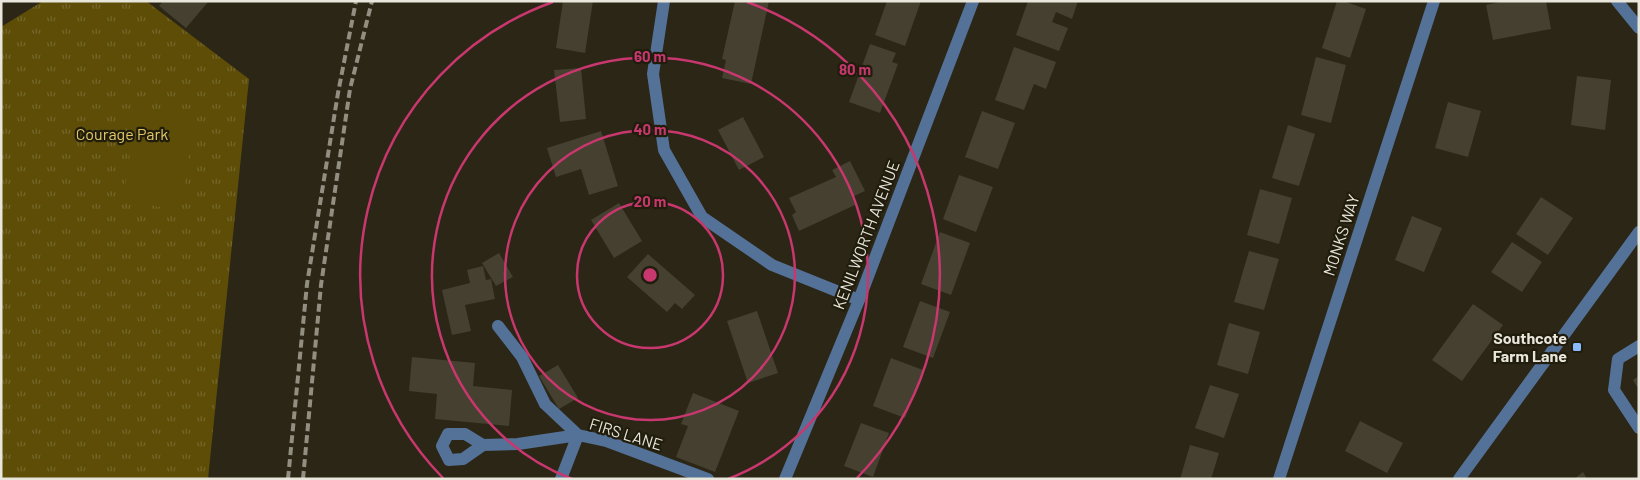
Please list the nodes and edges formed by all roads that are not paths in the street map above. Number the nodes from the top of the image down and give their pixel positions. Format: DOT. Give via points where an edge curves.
graph roads {
  1 [pos="664,1"];
  2 [pos="973,1"];
  3 [pos="1434,1"];
  4 [pos="1617,1"];
  5 [pos="1639,28"];
  6 [pos="1639,232"];
  7 [pos="858,300"];
  8 [pos="498,326"];
  9 [pos="1639,346"];
  10 [pos="1639,428"];
  11 [pos="578,435"];
  12 [pos="483,445"];
  13 [pos="561,479"];
  14 [pos="708,479"];
  15 [pos="785,479"];
  16 [pos="1279,479"];
  17 [pos="1459,479"];
  1 -- 7 [label="street" via="653,74 664,150 702,217 772,265"];
  2 -- 7 [label="street, KENILWORTH AVENUE"];
  3 -- 16 [label="street, MONKS WAY"];
  4 -- 5 [label="street"];
  6 -- 17 [label="street"];
  7 -- 15 [label="street, KENILWORTH AVENUE"];
  8 -- 11 [label="street" via="522,357 546,404"];
  9 -- 10 [label="street" via="1618,360 1614,390"];
  11 -- 12 [label="street" via="518,444"];
  11 -- 13 [label="street, FIRS LANE"];
  11 -- 14 [label="street, FIRS LANE" via="606,441"];
}
